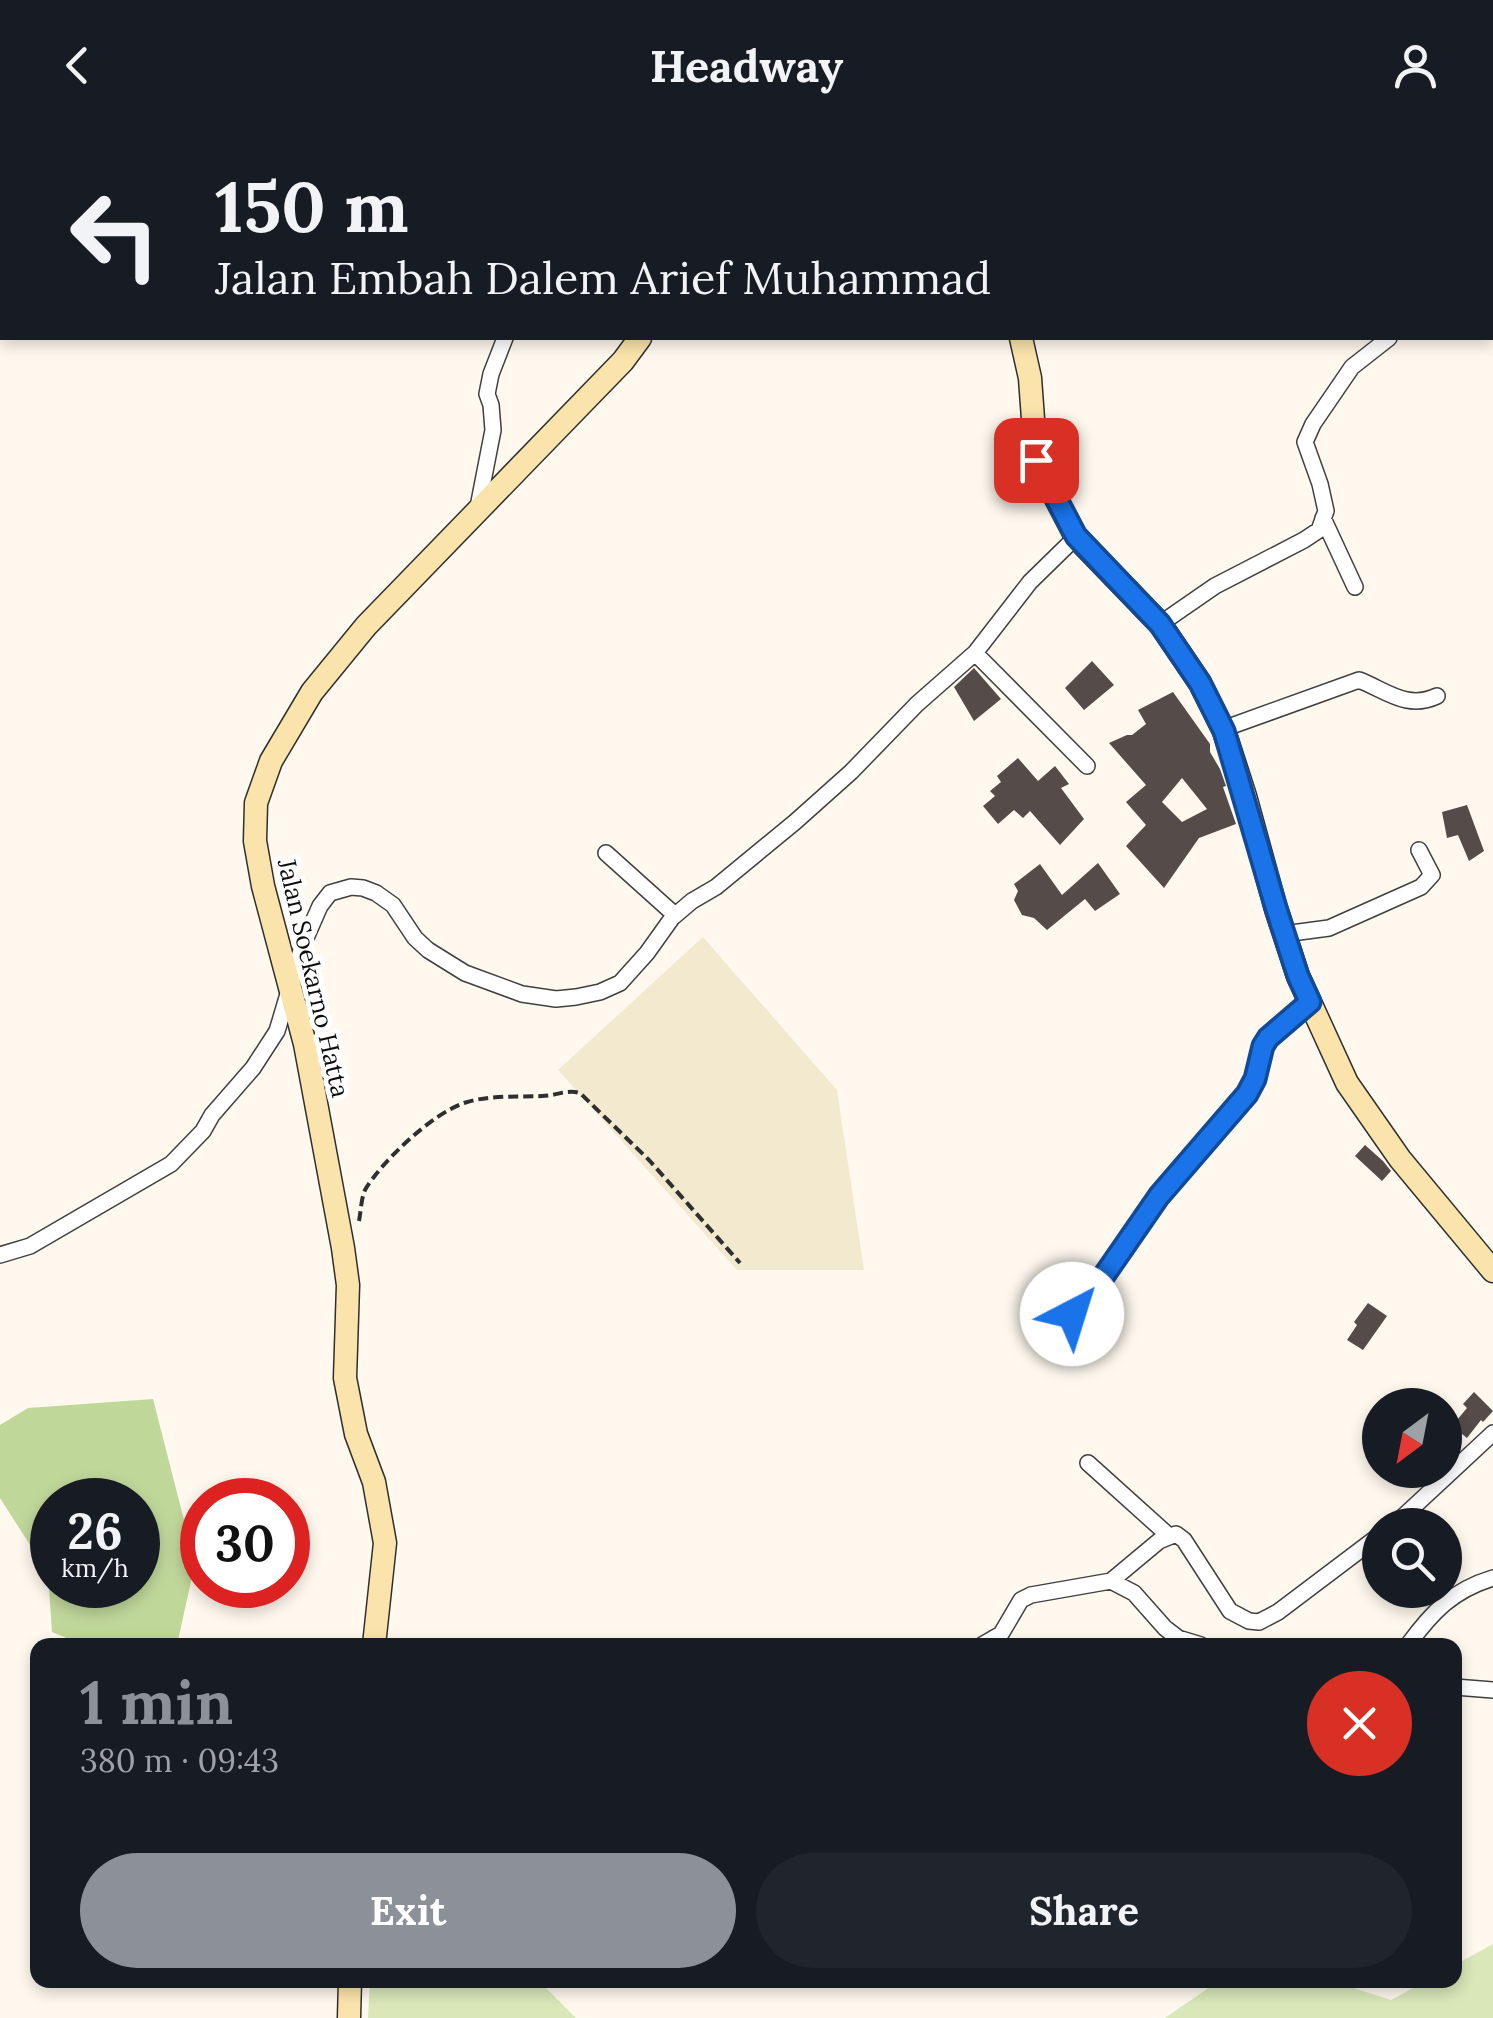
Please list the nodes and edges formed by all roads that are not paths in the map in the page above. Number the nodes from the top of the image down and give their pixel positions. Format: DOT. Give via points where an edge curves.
graph roads {
  1 [pos="504,340"];
  2 [pos="638,340"];
  3 [pos="1021,340"];
  4 [pos="1386,340"];
  5 [pos="478,512"];
  6 [pos="1323,518"];
  7 [pos="1076,536"];
  8 [pos="1355,587"];
  9 [pos="1160,624"];
  10 [pos="975,653"];
  11 [pos="1437,696"];
  12 [pos="1223,728"];
  13 [pos="1087,766"];
  14 [pos="1419,850"];
  15 [pos="606,852"];
  16 [pos="675,915"];
  17 [pos="1284,934"];
  18 [pos="290,990"];
  19 [pos="1310,1002"];
  20 [pos="0,1255"];
  21 [pos="1493,1271"];
  22 [pos="1072,1314"];
  23 [pos="1493,1433"];
  24 [pos="1088,1463"];
  25 [pos="1412,1508"];
  26 [pos="1168,1536"];
  27 [pos="1362,1549"];
  28 [pos="1493,1578"];
  29 [pos="1112,1581"];
  30 [pos="375,1638"];
  31 [pos="993,1638"];
  32 [pos="1178,1638"];
  33 [pos="1413,1638"];
  34 [pos="1462,1688"];
  35 [pos="1493,1690"];
  36 [pos="350,1988"];
  37 [pos="350,2018"];
  1 -- 5 [label="street" via="487,394 492,430"];
  2 -- 5 [label="street, Jalan Soekarno Hatta"];
  3 -- 7 [label="street" via="1036,460"];
  4 -- 6 [label="street" via="1352,367 1306,442"];
  5 -- 18 [label="street, Jalan Soekarno Hatta" via="366,626 312,692 271,761 256,803 255,841"];
  6 -- 8 [label="street"];
  6 -- 9 [label="street" via="1304,540"];
  7 -- 9 [label="street"];
  7 -- 10 [label="street"];
  9 -- 12 [label="street"];
  10 -- 13 [label="street"];
  10 -- 16 [label="street" via="795,822"];
  11 -- 12 [label="street" via="1414,703 1359,680"];
  12 -- 17 [label="street"];
  14 -- 17 [label="street" via="1432,874 1422,887 1329,928"];
  15 -- 16 [label="street"];
  16 -- 18 [label="street" via="620,983 556,999 522,994 444,962 414,938 394,905 351,887 330,893 320,906"];
  17 -- 19 [label="street"];
  18 -- 20 [label="street" via="253,1068 172,1164 30,1246"];
  18 -- 30 [label="street, Jalan Soekarno Hatta" via="343,1248 345,1378 385,1543"];
  19 -- 21 [label="street" via="1363,1108"];
  19 -- 22 [label="street" via="1268,1038 1247,1094 1159,1196"];
  23 -- 25 [label="street"];
  24 -- 26 [label="street"];
  26 -- 27 [label="street" via="1184,1540 1230,1611 1259,1622"];
  26 -- 29 [label="street"];
  28 -- 33 [label="street" via="1434,1610"];
  29 -- 31 [label="street" via="1031,1595"];
  29 -- 32 [label="street" via="1134,1593"];
  34 -- 35 [label="street"];
  36 -- 37 [label="street"];
}
